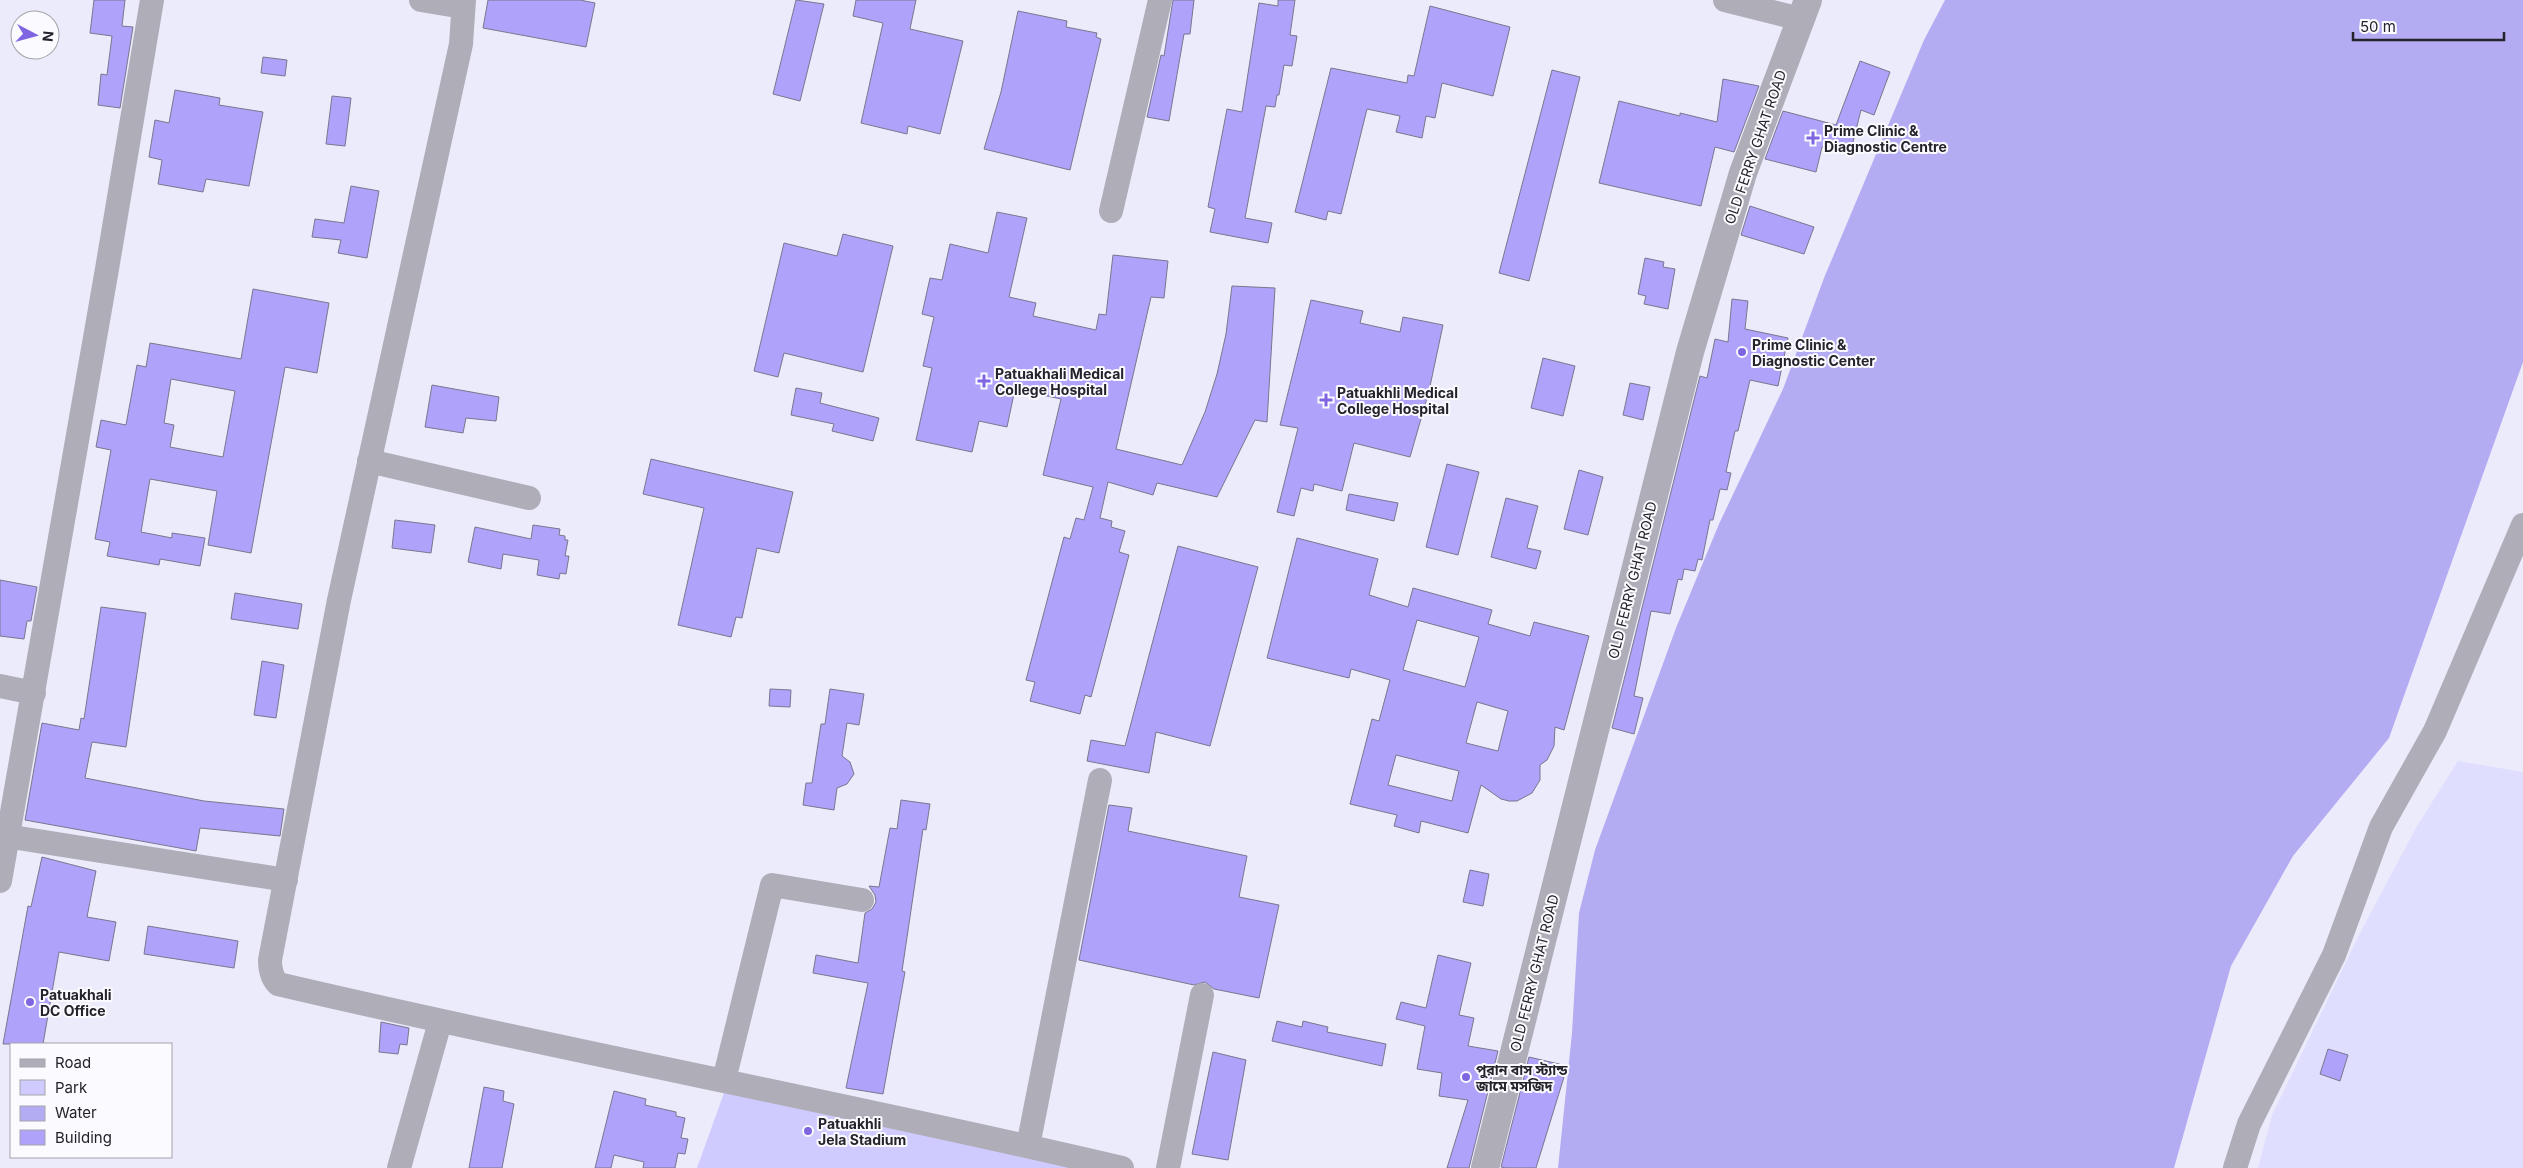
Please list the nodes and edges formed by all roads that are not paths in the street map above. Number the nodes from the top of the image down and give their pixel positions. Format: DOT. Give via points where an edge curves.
graph roads {
  1 [pos="152,0"];
  2 [pos="421,0"];
  3 [pos="1160,0"];
  4 [pos="1725,0"];
  5 [pos="464,4"];
  6 [pos="1804,10"];
  7 [pos="1112,211"];
  8 [pos="370,461"];
  9 [pos="529,498"];
  10 [pos="2523,525"];
  11 [pos="0,686"];
  12 [pos="34,693"];
  13 [pos="1100,780"];
  14 [pos="4,836"];
  15 [pos="286,880"];
  16 [pos="0,882"];
  17 [pos="862,900"];
  18 [pos="1202,995"];
  19 [pos="440,1022"];
  20 [pos="724,1080"];
  21 [pos="1028,1146"];
  22 [pos="399,1168"];
  23 [pos="1122,1168"];
  24 [pos="1168,1168"];
  25 [pos="1485,1168"];
  26 [pos="2235,1168"];
  1 -- 12 [label="street"];
  2 -- 5 [label="street"];
  3 -- 7 [label="street"];
  4 -- 6 [label="street"];
  5 -- 8 [label="street" via="461,44"];
  6 -- 25 [label="street, OLD FERRY GHAT ROAD" via="1743,173 1690,352"];
  8 -- 9 [label="street"];
  8 -- 15 [label="street" via="339,600"];
  10 -- 26 [label="street" via="2435,731 2381,827 2334,955 2249,1124"];
  11 -- 12 [label="street"];
  12 -- 14 [label="street"];
  13 -- 21 [label="street"];
  14 -- 15 [label="street"];
  14 -- 16 [label="street"];
  15 -- 19 [label="street" via="270,960 270,969 278,984"];
  17 -- 20 [label="street" via="772,885"];
  18 -- 24 [label="street"];
  19 -- 20 [label="street"];
  19 -- 22 [label="street"];
  20 -- 21 [label="street"];
  21 -- 23 [label="street"];
}
